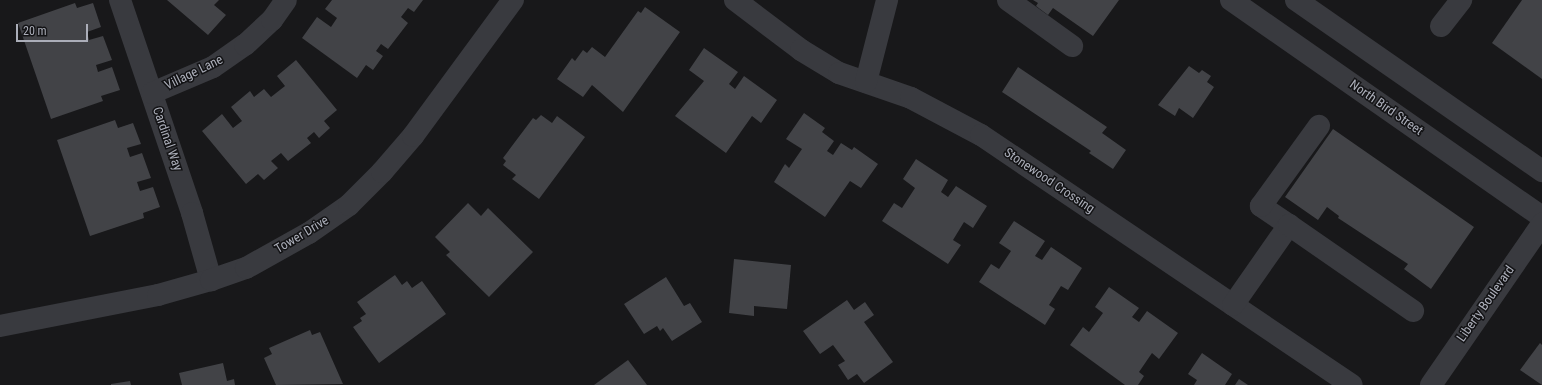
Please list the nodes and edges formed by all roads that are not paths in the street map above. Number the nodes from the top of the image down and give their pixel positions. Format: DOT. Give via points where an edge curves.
graph roads {
  1 [pos="120,0"];
  2 [pos="286,0"];
  3 [pos="513,0"];
  4 [pos="735,0"];
  5 [pos="887,0"];
  6 [pos="1008,0"];
  7 [pos="1230,0"];
  8 [pos="1296,0"];
  9 [pos="1461,0"];
  10 [pos="1441,26"];
  11 [pos="1072,46"];
  12 [pos="866,82"];
  13 [pos="152,93"];
  14 [pos="1319,126"];
  15 [pos="1542,171"];
  16 [pos="1542,217"];
  17 [pos="1542,224"];
  18 [pos="1289,226"];
  19 [pos="211,280"];
  20 [pos="1232,305"];
  21 [pos="1413,310"];
  22 [pos="0,326"];
  23 [pos="1351,385"];
  24 [pos="1431,385"];
  1 -- 13 [label="street, Cardinal Way"];
  2 -- 13 [label="street, Village Lane" via="272,20 245,45 213,67"];
  3 -- 19 [label="street, Tower Drive" via="413,136 349,205 309,233 246,268"];
  4 -- 12 [label="street, Stonewood Crossing" via="801,50 839,72"];
  5 -- 12 [label="street"];
  6 -- 11 [label="street"];
  7 -- 16 [label="street, North Bird Street"];
  8 -- 15 [label="street"];
  9 -- 10 [label="street"];
  12 -- 20 [label="street, Stonewood Crossing" via="911,98 982,135"];
  13 -- 19 [label="street, Cardinal Way" via="192,213"];
  14 -- 18 [label="street" via="1262,206"];
  17 -- 24 [label="street, Liberty Boulevard"];
  18 -- 20 [label="street"];
  18 -- 21 [label="street"];
  19 -- 22 [label="street, Tower Drive" via="158,295"];
  20 -- 23 [label="street, Stonewood Crossing"];
}
